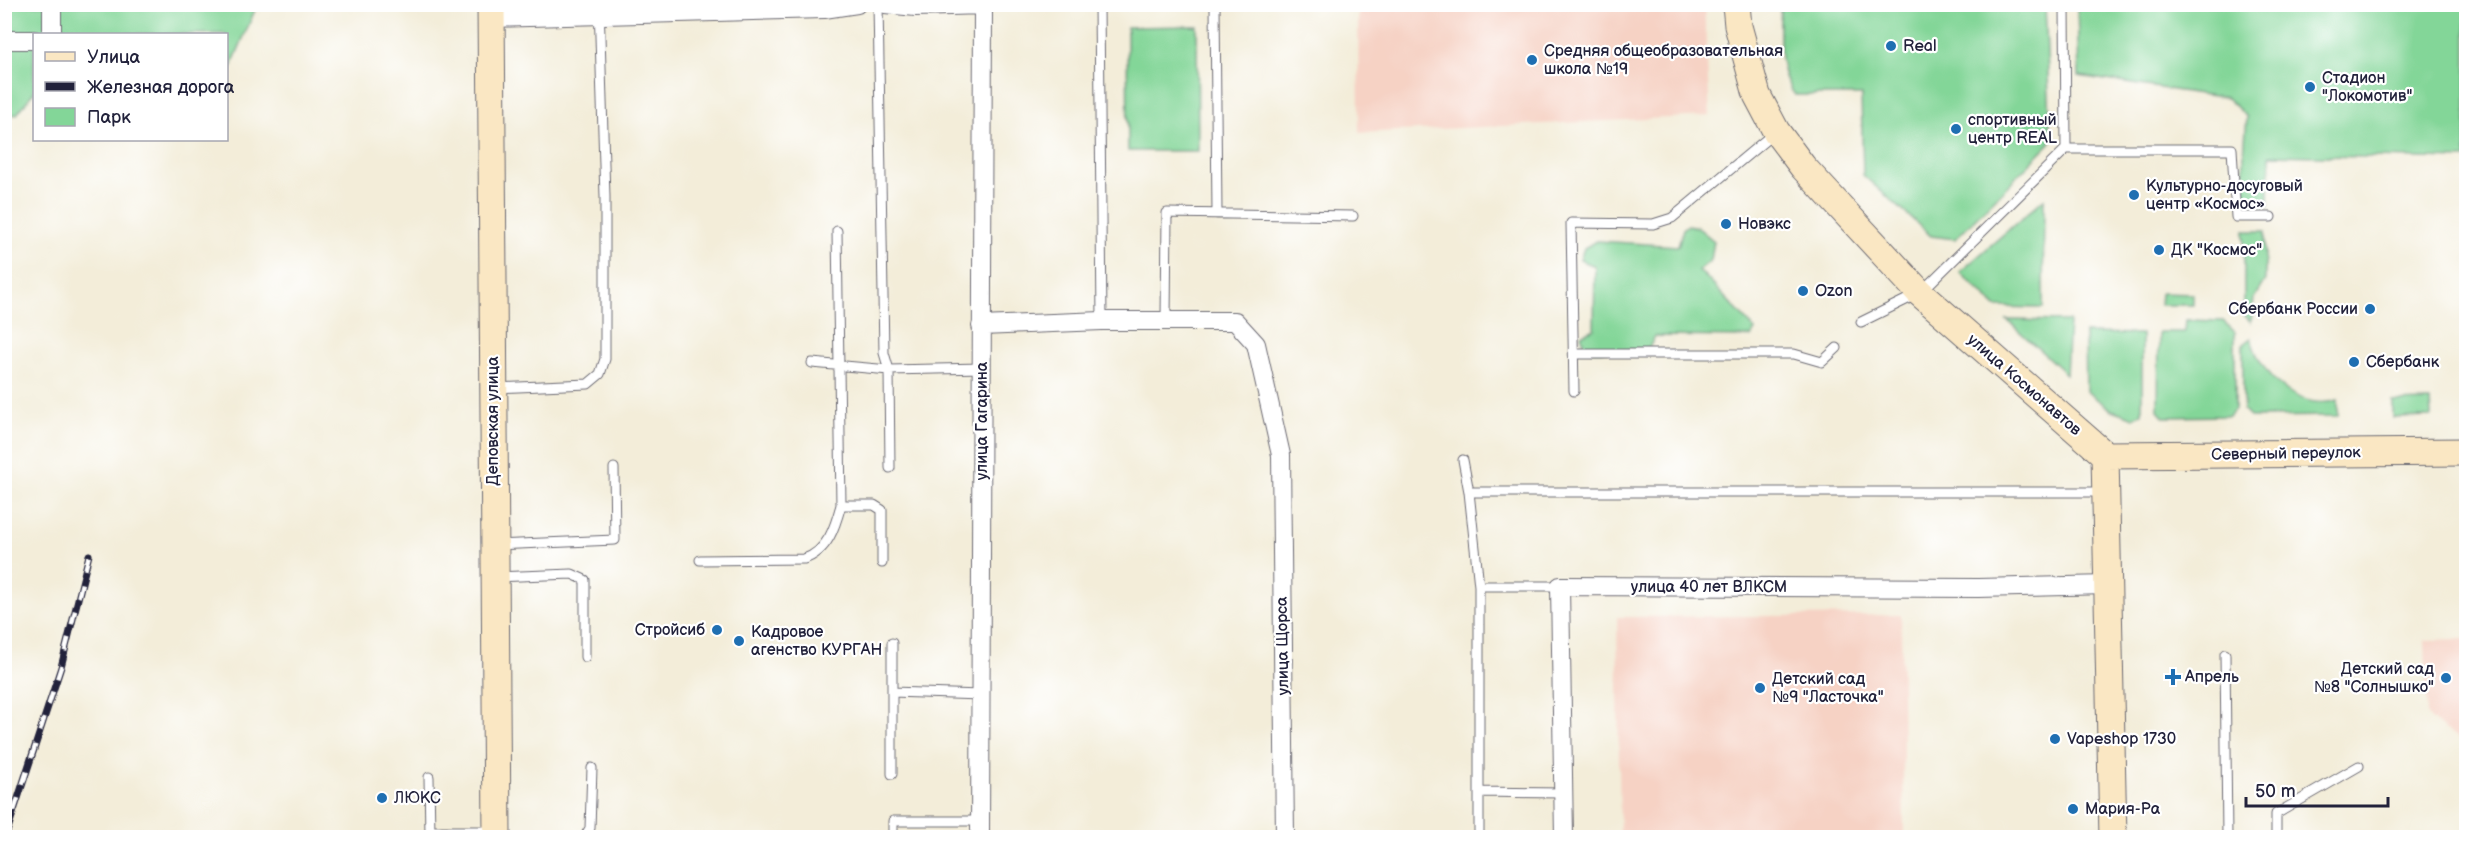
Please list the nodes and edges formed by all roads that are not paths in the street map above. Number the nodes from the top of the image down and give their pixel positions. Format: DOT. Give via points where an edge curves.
graph roads {
  1 [pos="52,4"];
  2 [pos="857,4"];
  3 [pos="878,4"];
  4 [pos="885,4"];
  5 [pos="1099,4"];
  6 [pos="1215,4"];
  7 [pos="1736,4"];
  8 [pos="2065,4"];
  9 [pos="983,5"];
  10 [pos="599,10"];
  11 [pos="491,11"];
  12 [pos="52,33"];
  13 [pos="4,40"];
  14 [pos="33,40"];
  15 [pos="1776,131"];
  16 [pos="2066,149"];
  17 [pos="1217,214"];
  18 [pos="1353,216"];
  19 [pos="2271,217"];
  20 [pos="837,231"];
  21 [pos="1920,293"];
  22 [pos="1166,320"];
  23 [pos="1102,321"];
  24 [pos="1861,322"];
  25 [pos="981,326"];
  26 [pos="1837,348"];
  27 [pos="1574,354"];
  28 [pos="812,363"];
  29 [pos="839,365"];
  30 [pos="983,368"];
  31 [pos="889,370"];
  32 [pos="493,388"];
  33 [pos="1574,391"];
  34 [pos="2466,452"];
  35 [pos="2105,455"];
  36 [pos="1463,460"];
  37 [pos="614,468"];
  38 [pos="890,468"];
  39 [pos="1469,492"];
  40 [pos="2106,492"];
  41 [pos="841,505"];
  42 [pos="494,545"];
  43 [pos="700,560"];
  44 [pos="882,563"];
  45 [pos="494,577"];
  46 [pos="2108,585"];
  47 [pos="1479,586"];
  48 [pos="1560,586"];
  49 [pos="892,643"];
  50 [pos="2225,654"];
  51 [pos="585,657"];
  52 [pos="892,692"];
  53 [pos="981,695"];
  54 [pos="2359,766"];
  55 [pos="592,768"];
  56 [pos="892,774"];
  57 [pos="429,777"];
  58 [pos="1479,792"];
  59 [pos="1563,793"];
  60 [pos="980,829"];
  61 [pos="430,834"];
  62 [pos="497,834"];
  63 [pos="584,837"];
  64 [pos="893,837"];
  65 [pos="1285,837"];
  66 [pos="1479,837"];
  67 [pos="1564,837"];
  68 [pos="2113,837"];
  69 [pos="2227,837"];
  70 [pos="2276,837"];
  1 -- 12 [label="street"];
  2 -- 10 [label="street" via="824,9"];
  3 -- 31 [label="lane" via="884,353"];
  4 -- 9 [label="street"];
  5 -- 23 [label="lane"];
  6 -- 17 [label="lane"];
  7 -- 15 [label="street, улица Космонавтов" via="1738,27 1757,94"];
  8 -- 16 [label="lane"];
  9 -- 25 [label="street, улица Гагарина"];
  10 -- 11 [label="street"];
  10 -- 32 [label="lane" via="605,359 600,374 588,384"];
  11 -- 32 [label="street, Деповская улица"];
  13 -- 14 [label="street"];
  15 -- 21 [label="street, улица Космонавтов" via="1837,206"];
  15 -- 27 [label="lane" via="1672,218 1653,224 1571,223"];
  16 -- 19 [label="lane" via="2232,149 2235,217"];
  16 -- 21 [label="lane"];
  17 -- 18 [label="lane"];
  17 -- 22 [label="lane" via="1167,213"];
  20 -- 29 [label="lane"];
  21 -- 24 [label="lane"];
  21 -- 35 [label="street, улица Космонавтов"];
  22 -- 23 [label="street, улица Щорса"];
  22 -- 65 [label="street, улица Щорса" via="1235,321 1256,344 1281,455"];
  23 -- 25 [label="street, улица Щорса"];
  25 -- 30 [label="street, улица Гагарина"];
  26 -- 27 [label="lane" via="1822,363 1794,354"];
  27 -- 33 [label="lane"];
  28 -- 29 [label="lane"];
  29 -- 31 [label="lane"];
  29 -- 41 [label="lane"];
  30 -- 31 [label="lane"];
  30 -- 53 [label="street, улица Гагарина"];
  31 -- 38 [label="lane"];
  32 -- 42 [label="street, Деповская улица"];
  34 -- 35 [label="street, Северный переулок"];
  35 -- 40 [label="street"];
  36 -- 39 [label="lane"];
  37 -- 42 [label="lane" via="615,540"];
  39 -- 40 [label="lane"];
  39 -- 47 [label="lane"];
  40 -- 46 [label="street"];
  41 -- 43 [label="lane" via="833,532 815,555 804,559"];
  41 -- 44 [label="lane" via="874,504 882,510"];
  42 -- 45 [label="street, Деповская улица"];
  45 -- 51 [label="lane" via="572,574 585,580"];
  45 -- 62 [label="street, Деповская улица"];
  46 -- 48 [label="street, улица 40 лет ВЛКСМ"];
  46 -- 68 [label="street"];
  47 -- 48 [label="lane"];
  47 -- 58 [label="lane"];
  48 -- 59 [label="street"];
  49 -- 52 [label="lane"];
  50 -- 69 [label="lane"];
  52 -- 53 [label="lane"];
  52 -- 56 [label="lane"];
  53 -- 60 [label="street, улица Гагарина"];
  54 -- 70 [label="lane" via="2276,814"];
  55 -- 63 [label="lane" via="590,828"];
  57 -- 61 [label="lane"];
  58 -- 59 [label="lane"];
  58 -- 66 [label="lane"];
  59 -- 67 [label="street"];
  60 -- 64 [label="lane" via="893,821"];
  61 -- 62 [label="lane"];
}
